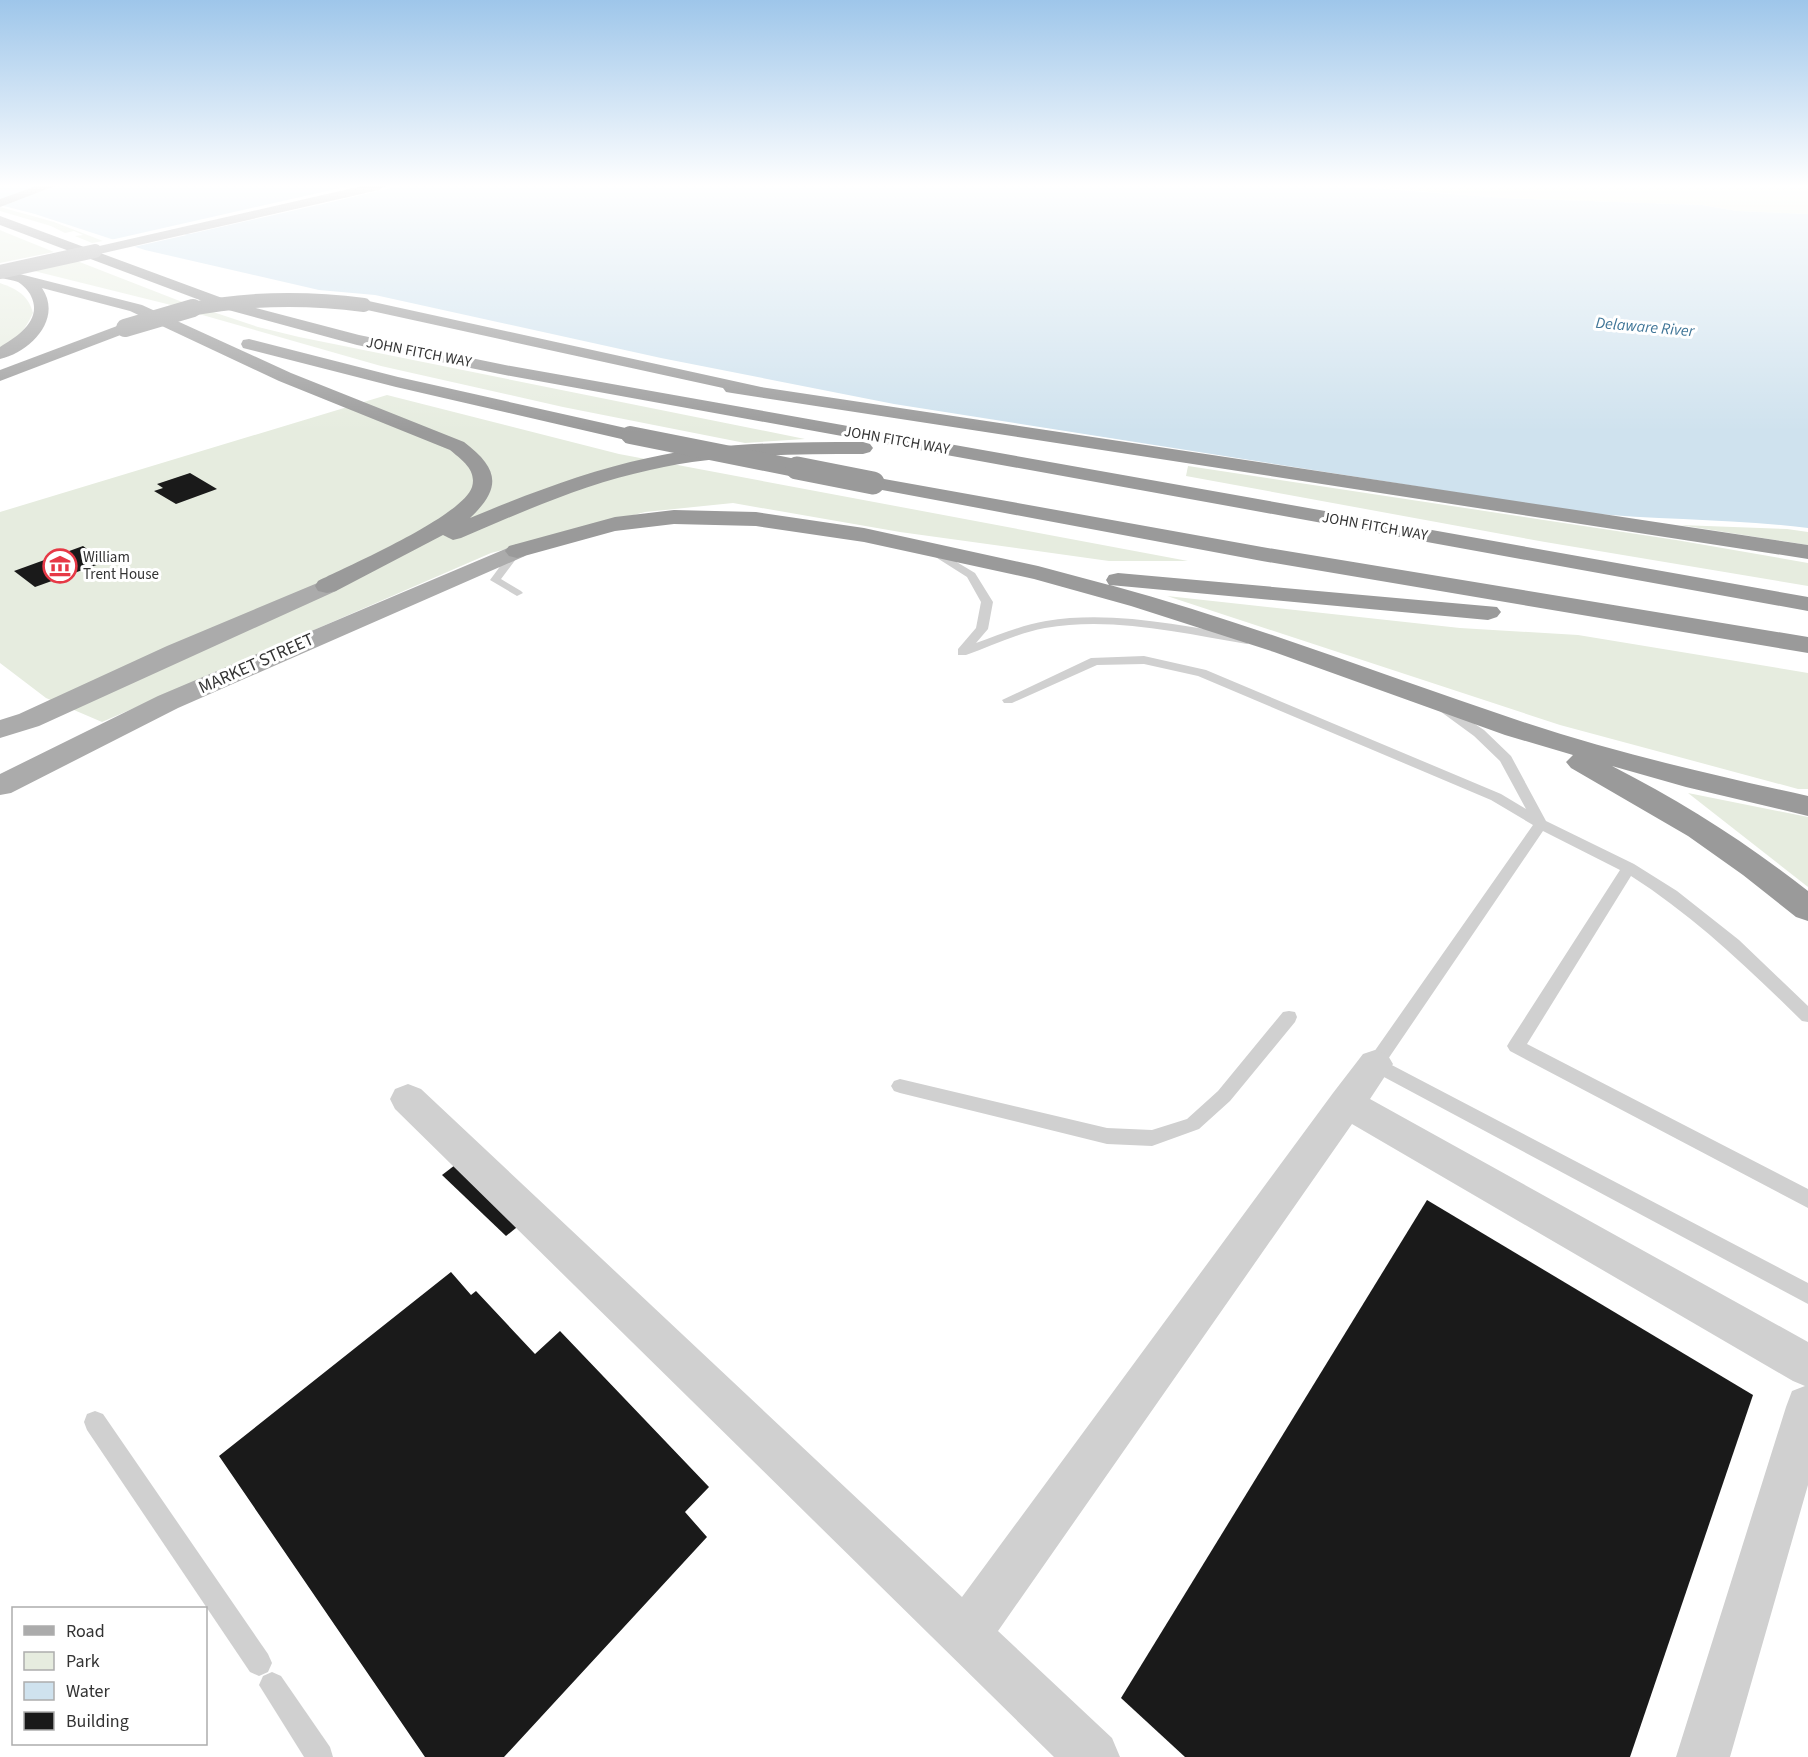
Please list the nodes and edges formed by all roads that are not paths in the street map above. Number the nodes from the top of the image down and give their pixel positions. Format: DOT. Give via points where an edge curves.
graph roads {
  1 [pos="21,268"];
  2 [pos="128,268"];
  3 [pos="0,273"];
  4 [pos="23,278"];
  5 [pos="227,305"];
  6 [pos="147,312"];
  7 [pos="0,354"];
  8 [pos="0,376"];
  9 [pos="781,395"];
  10 [pos="1025,463"];
  11 [pos="1754,543"];
  12 [pos="928,548"];
  13 [pos="517,551"];
  14 [pos="1808,552"];
  15 [pos="1808,556"];
  16 [pos="1038,573"];
  17 [pos="327,586"];
  18 [pos="517,593"];
  19 [pos="1808,603"];
  20 [pos="1283,646"];
  21 [pos="1808,647"];
  22 [pos="1421,695"];
  23 [pos="1008,700"];
  24 [pos="0,729"];
  25 [pos="1515,729"];
  26 [pos="4,778"];
  27 [pos="1808,806"];
  28 [pos="1541,824"];
  29 [pos="1629,868"];
  30 [pos="1808,909"];
  31 [pos="1808,1016"];
  32 [pos="1289,1017"];
  33 [pos="1375,1064"];
  34 [pos="900,1086"];
  35 [pos="408,1099"];
  36 [pos="1346,1103"];
  37 [pos="1808,1199"];
  38 [pos="1808,1294"];
  39 [pos="1808,1366"];
  40 [pos="1808,1407"];
  41 [pos="95,1422"];
  42 [pos="966,1634"];
  43 [pos="320,1757"];
  44 [pos="1093,1757"];
  45 [pos="1703,1757"];
  1 -- 3 [label="main road, bridge"];
  2 -- 5 [label="highway, JOHN FITCH WAY"];
  3 -- 4 [label="highway"];
  4 -- 6 [label="highway"];
  4 -- 7 [label="highway" via="42,303 39,322 14,347"];
  5 -- 9 [label="highway" via="472,349"];
  5 -- 10 [label="highway, JOHN FITCH WAY" via="432,356"];
  6 -- 17 [label="highway" via="285,377 457,446 478,464 485,485 479,499 464,513"];
  6 -- 21 [label="highway, bridge" via="396,382 630,435 1262,554"];
  8 -- 9 [label="highway, bridge" via="183,310 252,299 306,298 364,305"];
  9 -- 11 [label="highway"];
  10 -- 17 [label="highway" via="862,448 778,449 680,458 539,497"];
  10 -- 19 [label="highway, JOHN FITCH WAY"];
  11 -- 14 [label="highway"];
  11 -- 15 [label="highway"];
  12 -- 13 [label="highway" via="756,519 696,516 615,524"];
  12 -- 16 [label="highway"];
  12 -- 20 [label="lane" via="971,575 987,602 982,629 962,652 1046,625 1076,622 1198,632"];
  13 -- 18 [label="lane" via="495,580"];
  13 -- 26 [label="main road, MARKET STREET" via="168,702"];
  16 -- 20 [label="highway"];
  16 -- 21 [label="highway" via="1470,610"];
  17 -- 24 [label="main road" via="29,720"];
  20 -- 22 [label="highway"];
  22 -- 25 [label="highway"];
  22 -- 28 [label="lane" via="1479,733 1506,759"];
  23 -- 28 [label="lane" via="1095,661 1144,660 1191,670 1496,797"];
  25 -- 27 [label="highway" via="1686,778"];
  25 -- 30 [label="highway" via="1673,813 1724,845"];
  28 -- 29 [label="lane"];
  28 -- 33 [label="lane"];
  29 -- 31 [label="lane" via="1672,895 1733,944"];
  29 -- 37 [label="lane" via="1516,1046"];
  32 -- 34 [label="lane" via="1224,1096 1193,1124 1152,1138 1107,1136"];
  33 -- 36 [label="street"];
  33 -- 38 [label="lane"];
  35 -- 42 [label="street"];
  36 -- 39 [label="street"];
  36 -- 42 [label="street"];
  40 -- 45 [label="street"];
  41 -- 43 [label="lane"];
  42 -- 44 [label="street"];
}
